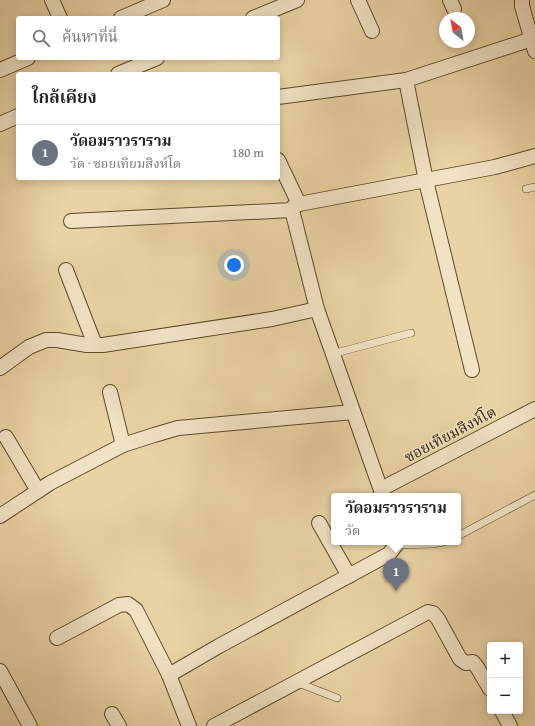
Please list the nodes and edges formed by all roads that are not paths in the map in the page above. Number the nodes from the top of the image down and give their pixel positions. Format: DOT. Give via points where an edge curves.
graph roads {
  1 [pos="52,0"];
  2 [pos="163,0"];
  3 [pos="297,0"];
  4 [pos="358,0"];
  5 [pos="522,0"];
  6 [pos="59,16"];
  7 [pos="126,16"];
  8 [pos="258,16"];
  9 [pos="372,31"];
  10 [pos="534,43"];
  11 [pos="23,60"];
  12 [pos="152,60"];
  13 [pos="0,70"];
  14 [pos="123,72"];
  15 [pos="406,80"];
  16 [pos="280,97"];
  17 [pos="16,117"];
  18 [pos="0,124"];
  19 [pos="535,156"];
  20 [pos="280,165"];
  21 [pos="426,181"];
  22 [pos="535,187"];
  23 [pos="526,189"];
  24 [pos="296,207"];
  25 [pos="71,220"];
  26 [pos="66,270"];
  27 [pos="316,309"];
  28 [pos="411,333"];
  29 [pos="95,345"];
  30 [pos="332,354"];
  31 [pos="0,368"];
  32 [pos="472,370"];
  33 [pos="110,392"];
  34 [pos="535,409"];
  35 [pos="353,412"];
  36 [pos="6,437"];
  37 [pos="123,445"];
  38 [pos="38,491"];
  39 [pos="382,492"];
  40 [pos="535,494"];
  41 [pos="0,516"];
  42 [pos="319,523"];
  43 [pos="461,534"];
  44 [pos="331,544"];
  45 [pos="331,545"];
  46 [pos="395,545"];
  47 [pos="349,576"];
  48 [pos="57,638"];
  49 [pos="0,671"];
  50 [pos="169,675"];
  51 [pos="296,682"];
  52 [pos="487,684"];
  53 [pos="337,698"];
  54 [pos="504,714"];
  55 [pos="30,726"];
  56 [pos="189,726"];
  57 [pos="214,726"];
  58 [pos="510,726"];
  1 -- 6 [label="street"];
  2 -- 7 [label="street"];
  3 -- 8 [label="street"];
  4 -- 9 [label="street"];
  5 -- 10 [label="street"];
  10 -- 15 [label="street"];
  11 -- 13 [label="street"];
  12 -- 14 [label="street"];
  15 -- 16 [label="street"];
  15 -- 21 [label="street"];
  17 -- 18 [label="street"];
  19 -- 21 [label="street"];
  20 -- 24 [label="street"];
  21 -- 24 [label="street"];
  21 -- 32 [label="street"];
  22 -- 23 [label="lane"];
  24 -- 25 [label="street"];
  24 -- 27 [label="street"];
  26 -- 29 [label="street"];
  27 -- 29 [label="street" via="272,319"];
  27 -- 30 [label="street"];
  28 -- 30 [label="lane"];
  29 -- 31 [label="street" via="46,340 29,346"];
  30 -- 35 [label="street"];
  33 -- 37 [label="street"];
  34 -- 39 [label="street, ซอยเทียมสิงห์โต"];
  35 -- 37 [label="street" via="178,428"];
  35 -- 39 [label="street"];
  36 -- 38 [label="street"];
  37 -- 38 [label="street"];
  38 -- 41 [label="street"];
  40 -- 43 [label="lane"];
  42 -- 44 [label="street"];
  45 -- 47 [label="street"];
  46 -- 47 [label="street" via="389,554"];
  47 -- 50 [label="street"];
  48 -- 50 [label="street" via="119,605 128,604 136,610"];
  49 -- 55 [label="street"];
  50 -- 56 [label="street"];
  51 -- 52 [label="street" via="428,612 433,613 438,619 460,659 466,663 473,662"];
  51 -- 53 [label="lane"];
  51 -- 57 [label="street"];
  54 -- 58 [label="street"];
}
